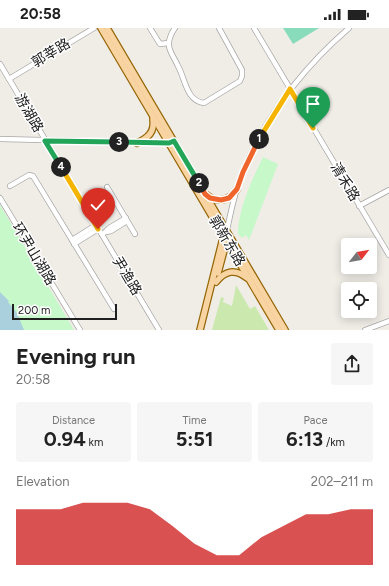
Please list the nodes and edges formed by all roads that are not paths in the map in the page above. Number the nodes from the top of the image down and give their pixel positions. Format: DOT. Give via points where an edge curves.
graph roads {
  1 [pos="94,28"];
  2 [pos="101,28"];
  3 [pos="107,28"];
  4 [pos="150,28"];
  5 [pos="174,28"];
  6 [pos="254,28"];
  7 [pos="349,28"];
  8 [pos="222,29"];
  9 [pos="168,42"];
  10 [pos="0,64"];
  11 [pos="9,79"];
  12 [pos="290,89"];
  13 [pos="151,113"];
  14 [pos="0,140"];
  15 [pos="45,141"];
  16 [pos="171,142"];
  17 [pos="137,143"];
  18 [pos="10,186"];
  19 [pos="107,187"];
  20 [pos="237,189"];
  21 [pos="389,190"];
  22 [pos="205,194"];
  23 [pos="0,198"];
  24 [pos="359,206"];
  25 [pos="127,220"];
  26 [pos="97,227"];
  27 [pos="104,233"];
  28 [pos="135,234"];
  29 [pos="226,235"];
  30 [pos="73,242"];
  31 [pos="389,255"];
  32 [pos="250,280"];
  33 [pos="216,282"];
  34 [pos="114,309"];
  35 [pos="389,322"];
  36 [pos="80,330"];
  37 [pos="159,330"];
  38 [pos="200,330"];
  39 [pos="204,330"];
  40 [pos="279,330"];
  41 [pos="285,330"];
  42 [pos="366,330"];
  1 -- 11 [label="street, 郭莘路"];
  2 -- 13 [label="main road, 郭新东路"];
  3 -- 16 [label="main road, 郭新东路"];
  4 -- 9 [label="street" via="160,44"];
  5 -- 9 [label="street"];
  6 -- 12 [label="street, 清禾路"];
  7 -- 12 [label="street"];
  8 -- 9 [label="street" via="242,70 242,76 240,81 204,103 193,98 184,85 184,78"];
  10 -- 11 [label="street, 游湖路"];
  11 -- 15 [label="street, 游湖路"];
  12 -- 20 [label="street" via="257,142"];
  12 -- 24 [label="street, 清禾路"];
  13 -- 16 [label="main road, 郭新东路"];
  13 -- 17 [label="main road" via="154,125 152,132"];
  14 -- 15 [label="street"];
  15 -- 17 [label="street"];
  15 -- 26 [label="street, 尹渔路"];
  16 -- 17 [label="street"];
  16 -- 22 [label="main road, 郭新东路"];
  16 -- 29 [label="main road, 郭新东路"];
  18 -- 30 [label="street" via="29,175 33,176"];
  19 -- 25 [label="street"];
  20 -- 22 [label="main road" via="229,198 221,200 214,200"];
  20 -- 29 [label="street"];
  21 -- 24 [label="street"];
  22 -- 29 [label="main road, 郭新东路"];
  23 -- 36 [label="street, 环尹山湖路"];
  24 -- 31 [label="street, 清禾路"];
  25 -- 27 [label="street"];
  25 -- 28 [label="street"];
  26 -- 27 [label="street, 尹渔路"];
  26 -- 30 [label="street"];
  27 -- 37 [label="street, 尹渔路"];
  29 -- 32 [label="main road, 郭新东路"];
  29 -- 33 [label="main road"];
  29 -- 38 [label="main road"];
  29 -- 41 [label="main road, 郭新东路"];
  30 -- 34 [label="street"];
  32 -- 33 [label="main road" via="241,273 232,271 223,274"];
  32 -- 40 [label="main road, 郭新东路"];
  33 -- 39 [label="main road"];
  35 -- 42 [label="street"];
}
